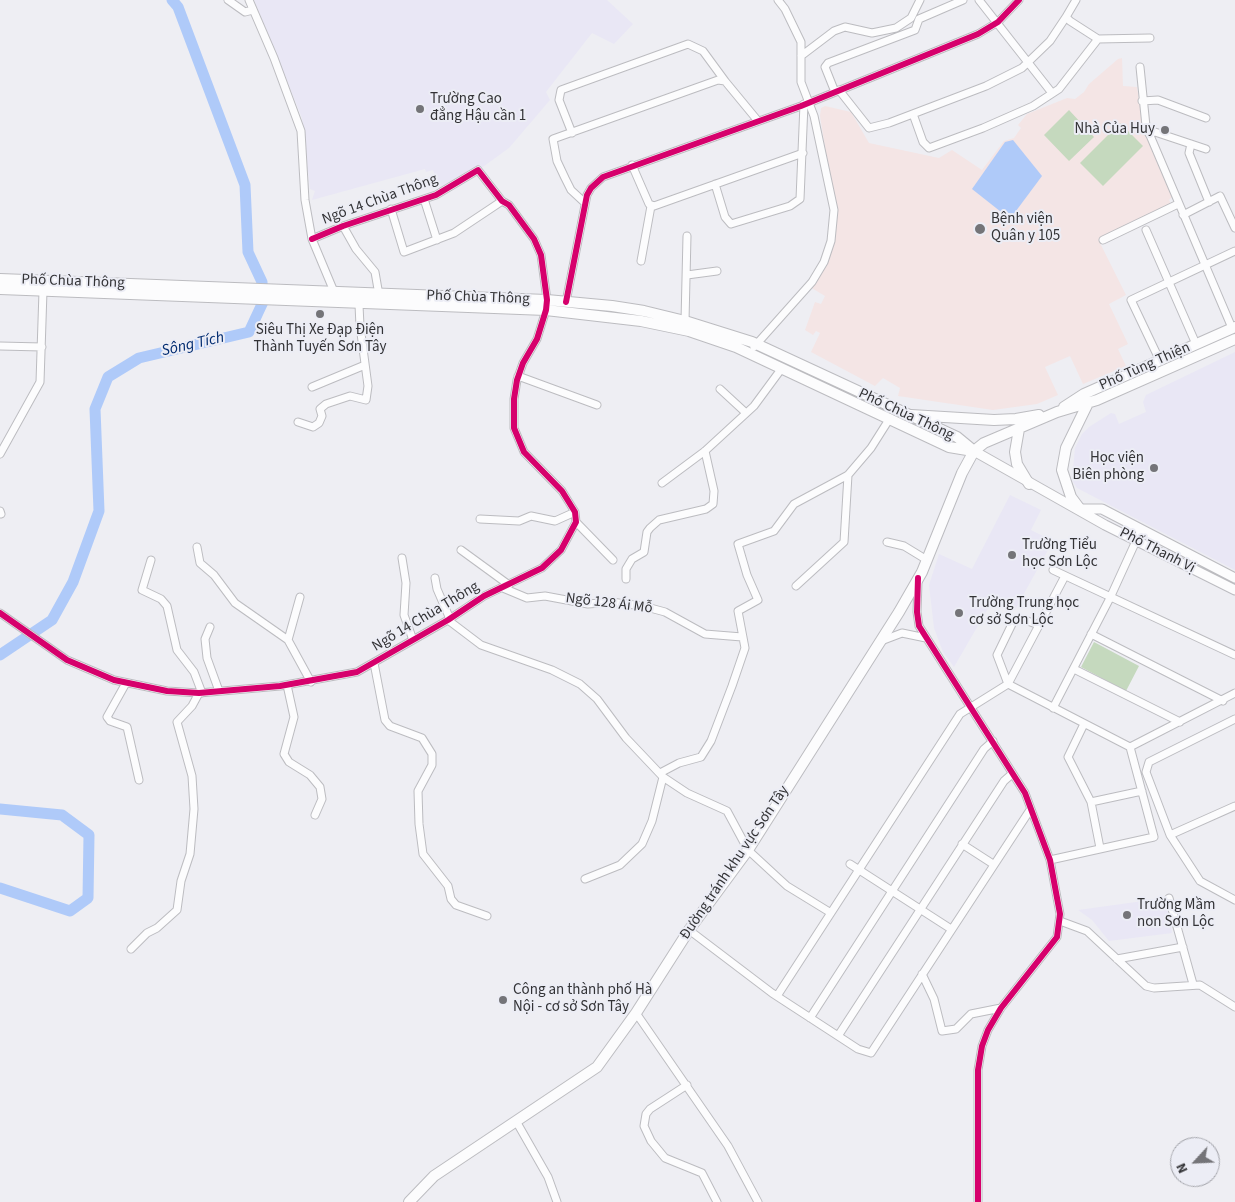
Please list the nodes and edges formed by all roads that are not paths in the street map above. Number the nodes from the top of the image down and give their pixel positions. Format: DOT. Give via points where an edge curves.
graph roads {
  1 [pos="228,0"];
  2 [pos="249,0"];
  3 [pos="920,0"];
  4 [pos="963,0"];
  5 [pos="979,0"];
  6 [pos="1019,0"];
  7 [pos="1076,0"];
  8 [pos="782,2"];
  9 [pos="253,10"];
  10 [pos="1066,16"];
  11 [pos="998,22"];
  12 [pos="1150,38"];
  13 [pos="1098,39"];
  14 [pos="801,56"];
  15 [pos="1028,62"];
  16 [pos="1140,67"];
  17 [pos="725,81"];
  18 [pos="837,91"];
  19 [pos="1052,93"];
  20 [pos="1142,101"];
  21 [pos="806,103"];
  22 [pos="913,114"];
  23 [pos="1206,118"];
  24 [pos="758,121"];
  25 [pos="572,133"];
  26 [pos="1149,134"];
  27 [pos="1191,144"];
  28 [pos="1206,149"];
  29 [pos="803,153"];
  30 [pos="632,165"];
  31 [pos="715,184"];
  32 [pos="424,199"];
  33 [pos="502,201"];
  34 [pos="1209,202"];
  35 [pos="585,203"];
  36 [pos="1178,204"];
  37 [pos="651,206"];
  38 [pos="391,209"];
  39 [pos="1182,215"];
  40 [pos="343,226"];
  41 [pos="1235,228"];
  42 [pos="1146,230"];
  43 [pos="687,236"];
  44 [pos="312,239"];
  45 [pos="437,240"];
  46 [pos="1103,240"];
  47 [pos="1235,251"];
  48 [pos="641,261"];
  49 [pos="1206,264"];
  50 [pos="717,271"];
  51 [pos="687,275"];
  52 [pos="0,279"];
  53 [pos="1170,281"];
  54 [pos="0,289"];
  55 [pos="43,291"];
  56 [pos="187,291"];
  57 [pos="379,295"];
  58 [pos="335,298"];
  59 [pos="566,302"];
  60 [pos="359,305"];
  61 [pos="546,305"];
  62 [pos="642,316"];
  63 [pos="684,321"];
  64 [pos="1234,327"];
  65 [pos="1235,339"];
  66 [pos="1196,344"];
  67 [pos="0,346"];
  68 [pos="42,347"];
  69 [pos="753,348"];
  70 [pos="1160,361"];
  71 [pos="365,365"];
  72 [pos="782,368"];
  73 [pos="518,376"];
  74 [pos="312,387"];
  75 [pos="720,389"];
  76 [pos="1086,399"];
  77 [pos="597,405"];
  78 [pos="1057,412"];
  79 [pos="746,413"];
  80 [pos="886,413"];
  81 [pos="903,414"];
  82 [pos="298,422"];
  83 [pos="1020,428"];
  84 [pos="705,451"];
  85 [pos="974,451"];
  86 [pos="0,454"];
  87 [pos="848,475"];
  88 [pos="662,483"];
  89 [pos="1029,484"];
  90 [pos="1080,509"];
  91 [pos="575,512"];
  92 [pos="480,519"];
  93 [pos="576,522"];
  94 [pos="1141,530"];
  95 [pos="1136,540"];
  96 [pos="887,542"];
  97 [pos="198,547"];
  98 [pos="461,550"];
  99 [pos="402,558"];
  100 [pos="151,560"];
  101 [pos="613,560"];
  102 [pos="926,560"];
  103 [pos="1053,570"];
  104 [pos="1064,576"];
  105 [pos="435,578"];
  106 [pos="918,578"];
  107 [pos="1235,578"];
  108 [pos="626,579"];
  109 [pos="506,586"];
  110 [pos="796,586"];
  111 [pos="1235,590"];
  112 [pos="300,597"];
  113 [pos="1110,598"];
  114 [pos="0,613"];
  115 [pos="449,620"];
  116 [pos="1039,625"];
  117 [pos="210,627"];
  118 [pos="1091,634"];
  119 [pos="742,637"];
  120 [pos="926,638"];
  121 [pos="288,640"];
  122 [pos="413,640"];
  123 [pos="880,641"];
  124 [pos="1235,655"];
  125 [pos="374,663"];
  126 [pos="1074,669"];
  127 [pos="311,682"];
  128 [pos="126,683"];
  129 [pos="1008,684"];
  130 [pos="287,685"];
  131 [pos="219,691"];
  132 [pos="200,693"];
  133 [pos="1235,693"];
  134 [pos="1223,701"];
  135 [pos="970,705"];
  136 [pos="1054,708"];
  137 [pos="1235,719"];
  138 [pos="1180,722"];
  139 [pos="1084,724"];
  140 [pos="993,741"];
  141 [pos="1130,747"];
  142 [pos="1012,774"];
  143 [pos="662,775"];
  144 [pos="139,780"];
  145 [pos="1142,791"];
  146 [pos="1091,802"];
  147 [pos="1235,806"];
  148 [pos="1030,810"];
  149 [pos="315,815"];
  150 [pos="1170,835"];
  151 [pos="962,844"];
  152 [pos="1100,848"];
  153 [pos="748,850"];
  154 [pos="1050,860"];
  155 [pos="850,864"];
  156 [pos="992,864"];
  157 [pos="859,870"];
  158 [pos="585,879"];
  159 [pos="892,891"];
  160 [pos="1170,898"];
  161 [pos="1235,900"];
  162 [pos="920,909"];
  163 [pos="831,913"];
  164 [pos="486,916"];
  165 [pos="1060,921"];
  166 [pos="951,929"];
  167 [pos="689,930"];
  168 [pos="1183,947"];
  169 [pos="131,949"];
  170 [pos="1118,960"];
  171 [pos="922,974"];
  172 [pos="1193,984"];
  173 [pos="777,996"];
  174 [pos="1235,1007"];
  175 [pos="1001,1008"];
  176 [pos="636,1012"];
  177 [pos="810,1018"];
  178 [pos="838,1036"];
  179 [pos="687,1085"];
  180 [pos="516,1121"];
  181 [pos="410,1202"];
  182 [pos="557,1202"];
  183 [pos="718,1202"];
  184 [pos="758,1202"];
  185 [pos="978,1202"];
  1 -- 9 [label="street" via="245,12"];
  2 -- 9 [label="street"];
  3 -- 14 [label="street" via="911,18 896,28 872,33 845,27 834,31"];
  4 -- 18 [label="street" via="919,19 915,30 828,63 825,67"];
  5 -- 11 [label="street"];
  6 -- 11 [label="street"];
  7 -- 10 [label="street"];
  8 -- 14 [label="street" via="801,42"];
  9 -- 44 [label="street" via="301,131"];
  10 -- 13 [label="street"];
  10 -- 15 [label="street" via="1050,41"];
  11 -- 15 [label="street"];
  11 -- 18 [label="street" via="978,34"];
  12 -- 13 [label="street"];
  13 -- 19 [label="street"];
  14 -- 21 [label="street" via="801,82"];
  15 -- 19 [label="street"];
  15 -- 22 [label="street" via="986,86"];
  16 -- 20 [label="street"];
  17 -- 24 [label="street"];
  17 -- 25 [label="street" via="718,80"];
  17 -- 25 [label="street" via="704,51 688,44 561,90 558,100"];
  18 -- 21 [label="street"];
  18 -- 22 [label="street" via="869,128"];
  19 -- 22 [label="street" via="1033,106 929,148 923,142"];
  20 -- 23 [label="street" via="1158,100"];
  20 -- 26 [label="street"];
  21 -- 24 [label="street"];
  21 -- 29 [label="street"];
  21 -- 69 [label="street" via="814,116 834,210 831,241 812,282"];
  24 -- 30 [label="street"];
  25 -- 35 [label="street" via="552,142 571,190"];
  26 -- 27 [label="street" via="1155,132"];
  26 -- 36 [label="street"];
  27 -- 28 [label="street"];
  27 -- 34 [label="street" via="1190,153"];
  29 -- 31 [label="street"];
  29 -- 31 [label="street" via="800,199 790,206 731,224 725,216"];
  30 -- 35 [label="street" via="603,177 591,188"];
  30 -- 37 [label="street"];
  31 -- 37 [label="street"];
  32 -- 33 [label="street, Ngõ 14 Chùa Thông" via="478,170"];
  32 -- 38 [label="street, Ngõ 14 Chùa Thông"];
  32 -- 45 [label="street, Ngõ 14 Chùa Thông"];
  33 -- 45 [label="street, Ngõ 14 Chùa Thông" via="471,224"];
  33 -- 61 [label="street, Ngõ 14 Chùa Thông" via="510,205 525,225 541,254"];
  34 -- 39 [label="street"];
  34 -- 41 [label="street" via="1220,196"];
  35 -- 59 [label="street"];
  36 -- 39 [label="street"];
  36 -- 46 [label="street"];
  37 -- 48 [label="street"];
  38 -- 40 [label="street, Ngõ 14 Chùa Thông"];
  38 -- 45 [label="street, Ngõ 14 Chùa Thông" via="404,252"];
  39 -- 49 [label="street"];
  40 -- 44 [label="street, Ngõ 14 Chùa Thông"];
  40 -- 57 [label="street" via="375,272"];
  42 -- 53 [label="street"];
  43 -- 51 [label="street"];
  44 -- 58 [label="street"];
  47 -- 49 [label="street"];
  49 -- 53 [label="street"];
  49 -- 64 [label="street"];
  50 -- 51 [label="street"];
  51 -- 63 [label="street"];
  52 -- 56 [label="highway, Phố Chùa Thông"];
  53 -- 66 [label="street"];
  53 -- 70 [label="street" via="1131,300"];
  54 -- 55 [label="highway, Phố Chùa Thông"];
  55 -- 56 [label="highway, Phố Chùa Thông"];
  55 -- 68 [label="street"];
  56 -- 58 [label="highway, Phố Chùa Thông"];
  57 -- 58 [label="highway, Phố Chùa Thông"];
  57 -- 61 [label="highway, Phố Chùa Thông"];
  58 -- 60 [label="highway, Phố Chùa Thông"];
  59 -- 61 [label="highway, Phố Chùa Thông"];
  59 -- 62 [label="highway, Phố Chùa Thông"];
  60 -- 61 [label="highway, Phố Chùa Thông"];
  60 -- 71 [label="street"];
  61 -- 62 [label="highway, Phố Chùa Thông"];
  61 -- 73 [label="street, Ngõ 14 Chùa Thông" via="537,339"];
  62 -- 63 [label="highway, Phố Chùa Thông"];
  62 -- 69 [label="highway, Phố Chùa Thông"];
  63 -- 69 [label="highway, Phố Chùa Thông"];
  64 -- 66 [label="highway, Phố Tùng Thiện"];
  65 -- 76 [label="highway, Phố Tùng Thiện"];
  66 -- 70 [label="highway, Phố Tùng Thiện"];
  67 -- 68 [label="street"];
  68 -- 86 [label="street" via="40,382"];
  69 -- 72 [label="highway, Phố Chùa Thông"];
  69 -- 80 [label="highway, Phố Chùa Thông"];
  70 -- 76 [label="highway, Phố Tùng Thiện"];
  71 -- 74 [label="street"];
  71 -- 82 [label="street" via="366,400 350,396 326,404 320,410 319,423 313,427"];
  72 -- 79 [label="street"];
  72 -- 80 [label="highway, Phố Chùa Thông"];
  73 -- 77 [label="street"];
  73 -- 91 [label="street, Ngõ 14 Chùa Thông" via="513,415 518,441 530,460 562,491"];
  75 -- 79 [label="street"];
  76 -- 78 [label="highway, Phố Tùng Thiện"];
  76 -- 90 [label="highway" via="1063,460 1065,483"];
  78 -- 81 [label="highway" via="1016,420"];
  78 -- 83 [label="highway, Phố Tùng Thiện"];
  79 -- 84 [label="street"];
  80 -- 81 [label="highway, Phố Chùa Thông"];
  80 -- 85 [label="highway, Phố Chùa Thông" via="949,447"];
  80 -- 87 [label="street" via="871,448"];
  81 -- 85 [label="highway, Phố Chùa Thông" via="957,437"];
  83 -- 85 [label="highway, Phố Tùng Thiện" via="984,443"];
  83 -- 89 [label="highway" via="1015,452 1017,464"];
  84 -- 88 [label="street"];
  84 -- 108 [label="street" via="714,491 713,504 706,509 659,520 647,532 644,552 632,559 626,569"];
  85 -- 89 [label="main road, Phố Thanh Vị"];
  85 -- 102 [label="highway, Đường tránh khu vực Sơn Tây"];
  87 -- 110 [label="street" via="844,542"];
  87 -- 119 [label="street" via="794,504 774,531 738,544 758,600 738,611"];
  89 -- 90 [label="main road, Phố Thanh Vị"];
  90 -- 94 [label="main road, Phố Thanh Vị" via="1102,509"];
  90 -- 95 [label="main road, Phố Thanh Vị"];
  91 -- 92 [label="street" via="555,521 531,516 518,522"];
  91 -- 93 [label="street, Ngõ 14 Chùa Thông"];
  93 -- 101 [label="street"];
  93 -- 109 [label="street, Ngõ 14 Chùa Thông" via="552,560"];
  94 -- 95 [label="street"];
  94 -- 107 [label="main road, Phố Thanh Vị"];
  95 -- 111 [label="main road, Phố Thanh Vị"];
  95 -- 113 [label="street"];
  96 -- 102 [label="street" via="904,546"];
  97 -- 121 [label="street" via="200,563 236,603"];
  98 -- 109 [label="street, Ngõ 128 Ái Mỗ"];
  99 -- 122 [label="street" via="406,583 404,615"];
  100 -- 132 [label="street" via="142,590 161,599 167,606 177,650 194,672"];
  102 -- 106 [label="highway, Đường tránh khu vực Sơn Tây"];
  103 -- 104 [label="street"];
  104 -- 113 [label="street"];
  104 -- 116 [label="street"];
  105 -- 115 [label="street"];
  106 -- 120 [label="street" via="917,619"];
  106 -- 123 [label="highway, Đường tránh khu vực Sơn Tây"];
  109 -- 115 [label="street, Ngõ 14 Chùa Thông" via="484,596"];
  109 -- 119 [label="street, Ngõ 128 Ái Mỗ" via="527,598 545,596 588,604 611,602 643,606 665,612 705,634"];
  112 -- 121 [label="street"];
  113 -- 118 [label="street"];
  113 -- 124 [label="street"];
  114 -- 128 [label="street, Ngõ 14 Chùa Thông" via="67,660"];
  115 -- 122 [label="street, Ngõ 14 Chùa Thông"];
  115 -- 143 [label="street" via="481,645 552,670 580,684 597,699 626,738"];
  116 -- 129 [label="street"];
  116 -- 129 [label="street" via="1019,618 1013,622 997,655"];
  117 -- 131 [label="street" via="205,639 207,658"];
  118 -- 126 [label="street"];
  118 -- 134 [label="street"];
  119 -- 143 [label="street" via="744,648 738,667 706,749 699,759 679,763"];
  120 -- 123 [label="street" via="902,633"];
  120 -- 135 [label="street"];
  121 -- 127 [label="street"];
  122 -- 125 [label="street, Ngõ 14 Chùa Thông"];
  123 -- 153 [label="highway, Đường tránh khu vực Sơn Tây"];
  125 -- 127 [label="street, Ngõ 14 Chùa Thông" via="352,674"];
  125 -- 164 [label="street" via="385,720 390,726 422,738 432,754 432,765 418,791 418,824 423,854 448,886 456,905"];
  126 -- 136 [label="street"];
  126 -- 138 [label="street"];
  127 -- 130 [label="street, Ngõ 14 Chùa Thông"];
  128 -- 132 [label="street, Ngõ 14 Chùa Thông"];
  128 -- 144 [label="street" via="107,717 127,727"];
  129 -- 135 [label="street"];
  129 -- 136 [label="street"];
  130 -- 131 [label="street, Ngõ 14 Chùa Thông"];
  130 -- 149 [label="street" via="294,716 284,754 289,762 310,775 320,787 322,799"];
  131 -- 132 [label="street, Ngõ 14 Chùa Thông"];
  132 -- 169 [label="street" via="177,722 194,792 190,854 181,881 177,910"];
  133 -- 134 [label="street"];
  134 -- 138 [label="street"];
  135 -- 140 [label="street"];
  135 -- 157 [label="street" via="960,714"];
  136 -- 139 [label="street"];
  137 -- 150 [label="street" via="1146,765"];
  138 -- 141 [label="street"];
  139 -- 141 [label="street"];
  139 -- 146 [label="street" via="1068,757"];
  140 -- 142 [label="street"];
  140 -- 159 [label="street" via="984,749"];
  141 -- 145 [label="street"];
  142 -- 148 [label="street" via="1025,793"];
  142 -- 151 [label="street"];
  143 -- 153 [label="street" via="681,790 727,811"];
  143 -- 158 [label="street" via="652,821 642,844 620,865"];
  145 -- 146 [label="street"];
  145 -- 152 [label="street" via="1154,837"];
  146 -- 152 [label="street"];
  147 -- 150 [label="street"];
  148 -- 154 [label="street"];
  148 -- 156 [label="street"];
  150 -- 161 [label="street" via="1200,881"];
  151 -- 156 [label="street"];
  151 -- 162 [label="street"];
  152 -- 154 [label="street"];
  153 -- 163 [label="street" via="787,886"];
  153 -- 167 [label="highway, Đường tránh khu vực Sơn Tây"];
  154 -- 165 [label="street"];
  155 -- 157 [label="street"];
  156 -- 166 [label="street"];
  157 -- 159 [label="street"];
  157 -- 163 [label="street"];
  159 -- 162 [label="street"];
  159 -- 177 [label="street"];
  160 -- 168 [label="street"];
  162 -- 166 [label="street"];
  162 -- 178 [label="street"];
  163 -- 173 [label="street"];
  165 -- 170 [label="street" via="1087,931"];
  165 -- 175 [label="street" via="1057,936"];
  166 -- 171 [label="street"];
  167 -- 173 [label="street"];
  167 -- 176 [label="highway, Đường tránh khu vực Sơn Tây"];
  168 -- 170 [label="street"];
  168 -- 172 [label="street"];
  170 -- 172 [label="street" via="1146,986 1165,988"];
  171 -- 175 [label="street" via="934,998 942,1032 956,1029 971,1014"];
  171 -- 178 [label="street" via="871,1054"];
  172 -- 174 [label="street" via="1209,989"];
  173 -- 177 [label="street"];
  175 -- 185 [label="street" via="982,1046 978,1070"];
  176 -- 179 [label="street"];
  176 -- 180 [label="highway, Đường tránh khu vực Sơn Tây" via="597,1067"];
  177 -- 178 [label="street"];
  179 -- 183 [label="street" via="650,1109 644,1126 665,1158 702,1173"];
  179 -- 184 [label="street" via="728,1146"];
  180 -- 181 [label="highway, Đường tránh khu vực Sơn Tây" via="434,1176"];
  180 -- 182 [label="street" via="544,1170"];
}
